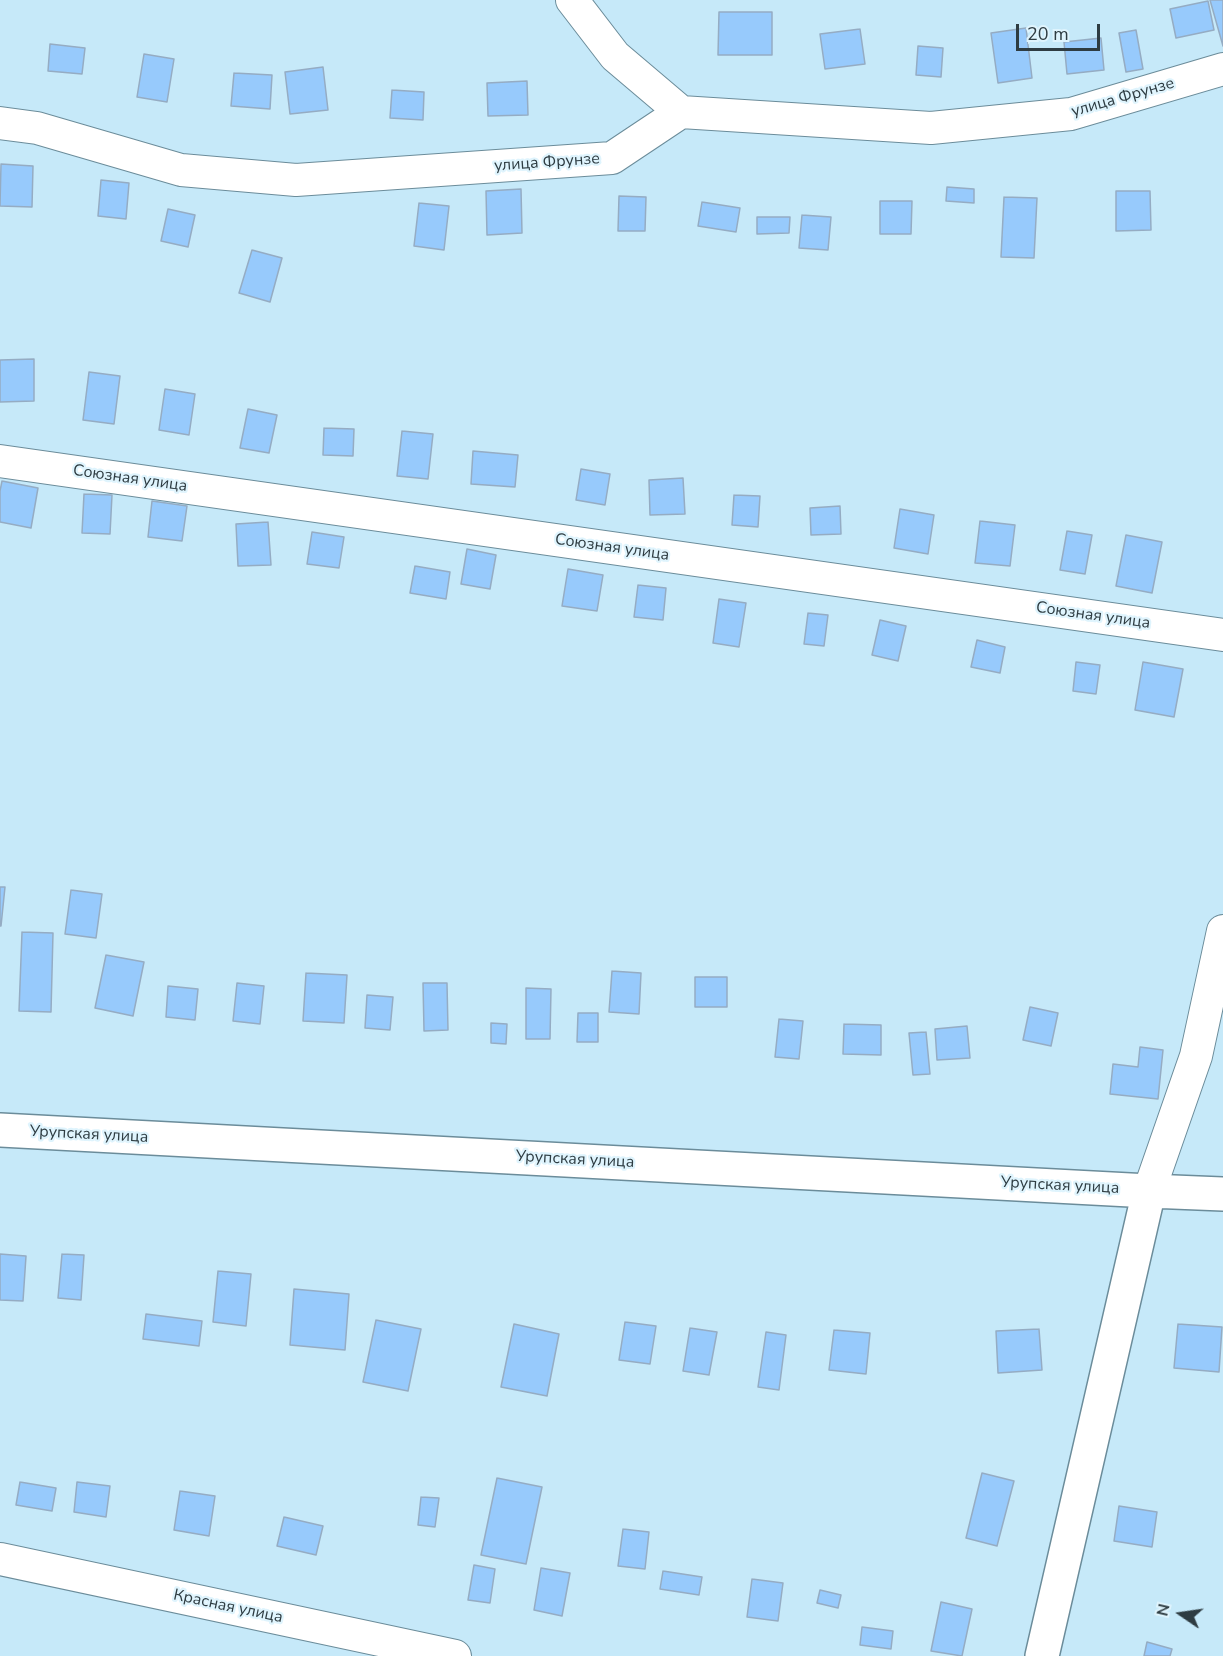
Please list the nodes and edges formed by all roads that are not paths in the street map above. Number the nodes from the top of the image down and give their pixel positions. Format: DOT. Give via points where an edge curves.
graph roads {
  1 [pos="572,0"];
  2 [pos="1223,69"];
  3 [pos="681,112"];
  4 [pos="0,123"];
  5 [pos="0,460"];
  6 [pos="1223,635"];
  7 [pos="1223,931"];
  8 [pos="0,1130"];
  9 [pos="1149,1191"];
  10 [pos="1223,1194"];
  11 [pos="0,1559"];
  12 [pos="455,1656"];
  13 [pos="1042,1656"];
  1 -- 3 [label="street" via="615,57"];
  2 -- 3 [label="street, улица Фрунзе" via="1071,114 931,128"];
  3 -- 4 [label="street, улица Фрунзе" via="612,158 296,180 182,170 38,128"];
  5 -- 6 [label="street, Союзная улица"];
  7 -- 9 [label="street" via="1196,1056"];
  8 -- 9 [label="street, Урупская улица"];
  9 -- 10 [label="street, Урупская улица"];
  9 -- 13 [label="street"];
  11 -- 12 [label="street, Красная улица"];
}
